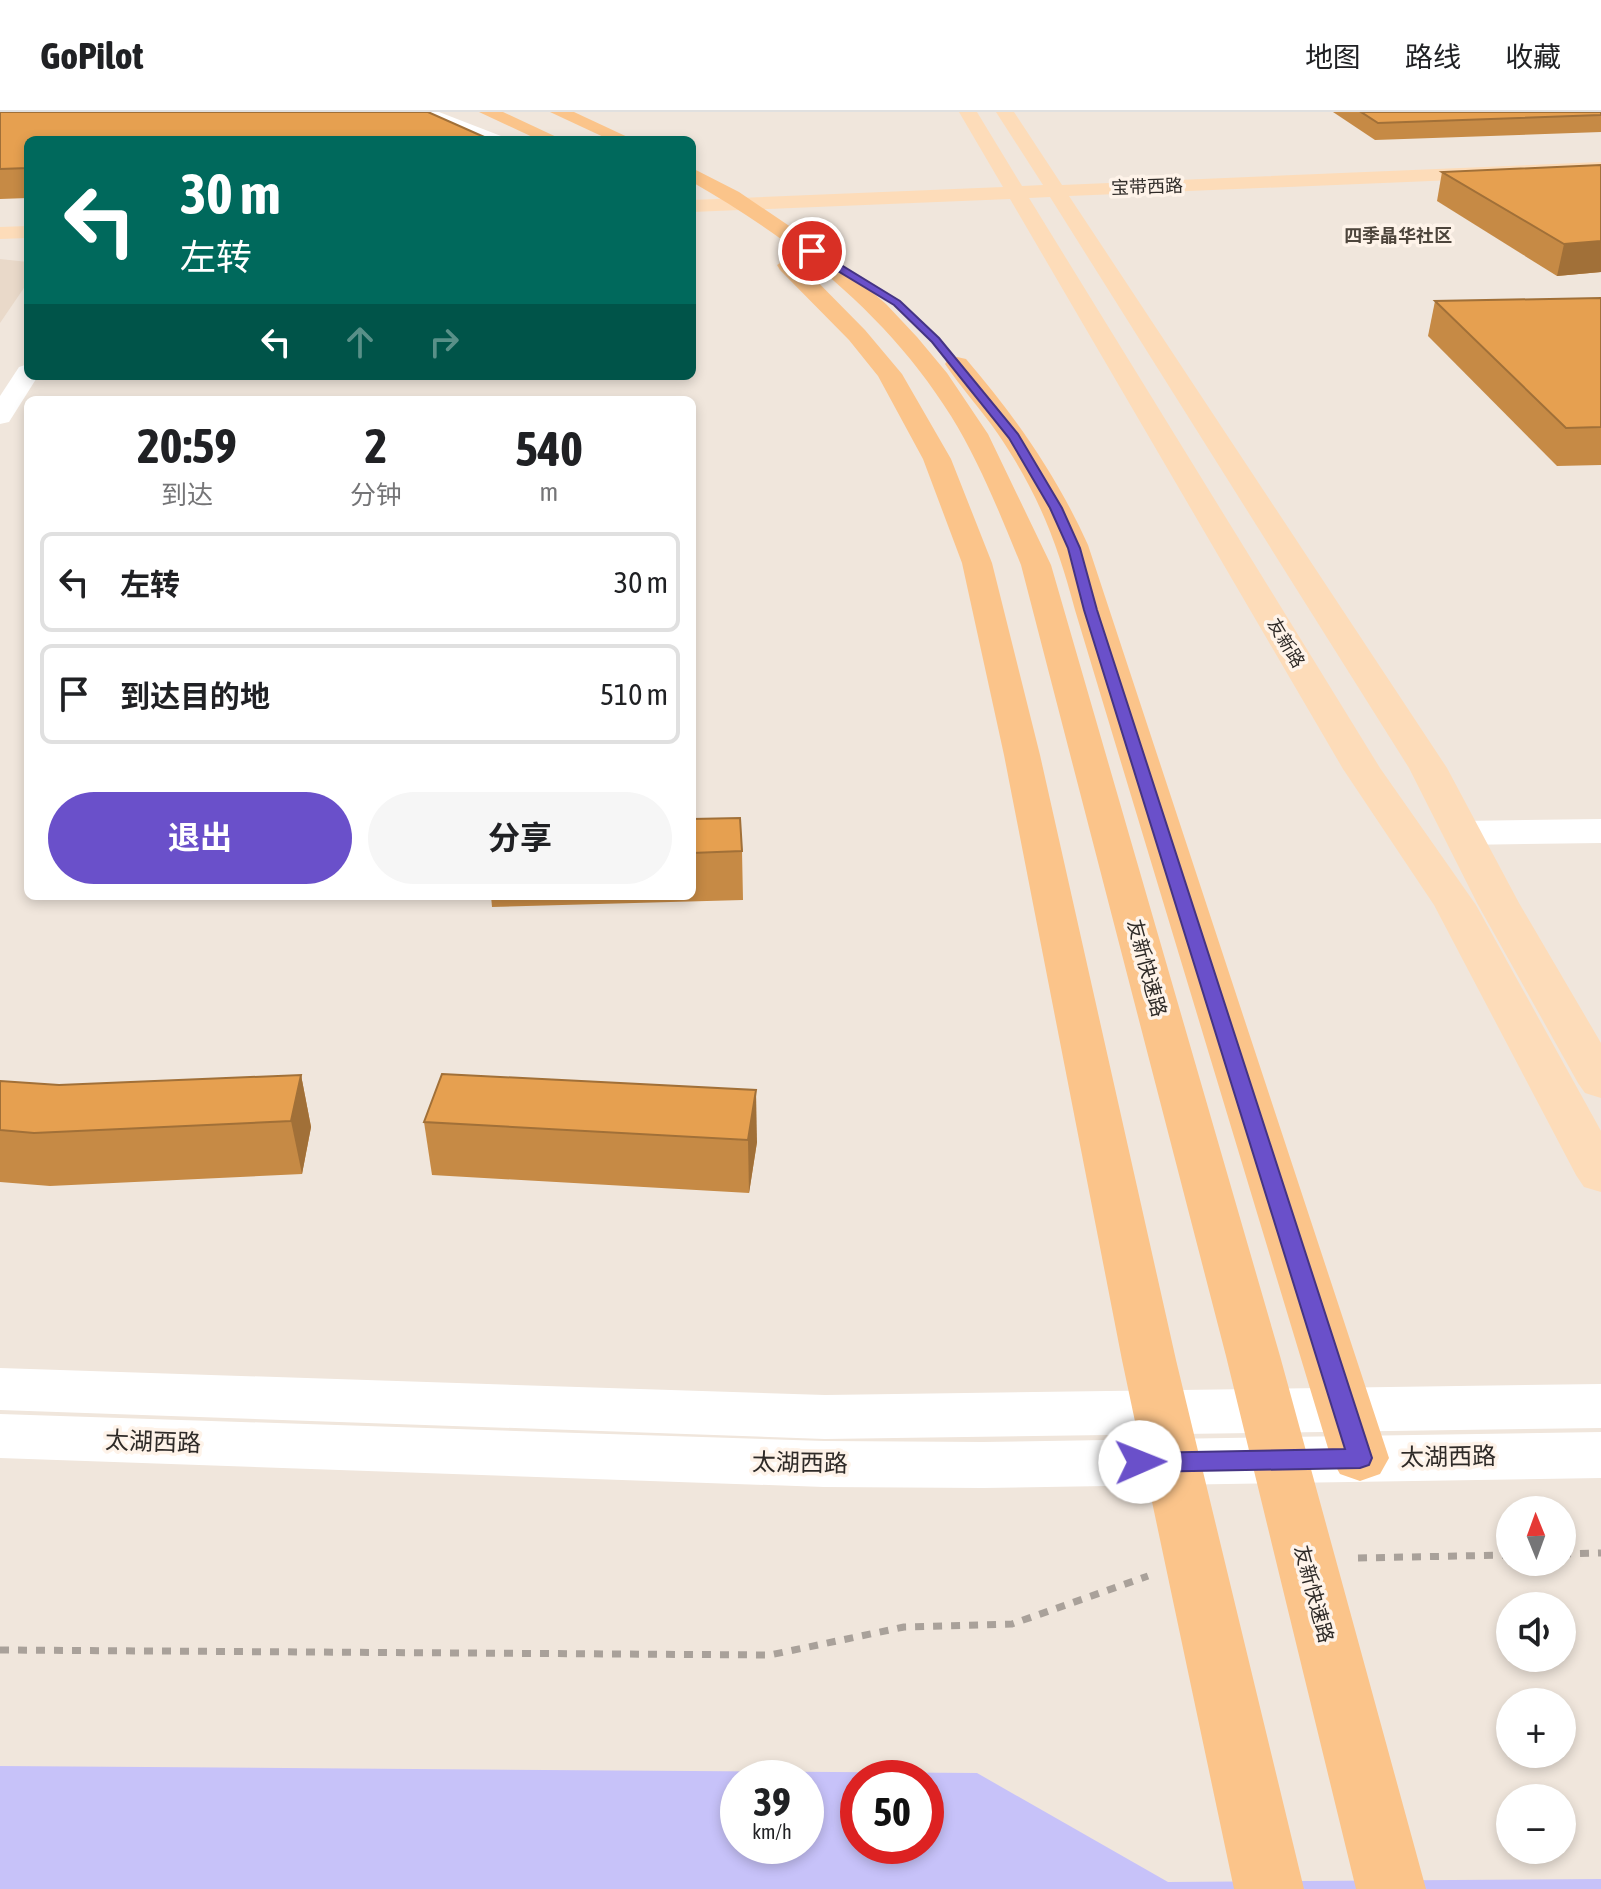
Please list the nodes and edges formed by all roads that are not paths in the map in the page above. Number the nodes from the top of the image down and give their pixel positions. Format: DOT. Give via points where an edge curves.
graph roads {
  1 [pos="424,112"];
  2 [pos="521,112"];
  3 [pos="559,112"];
  4 [pos="968,112"];
  5 [pos="1005,112"];
  6 [pos="495,115"];
  7 [pos="485,136"];
  8 [pos="545,136"];
  9 [pos="577,136"];
  10 [pos="616,136"];
  11 [pos="1601,166"];
  12 [pos="696,176"];
  13 [pos="1055,188"];
  14 [pos="1015,190"];
  15 [pos="696,201"];
  16 [pos="696,204"];
  17 [pos="24,227"];
  18 [pos="0,230"];
  19 [pos="24,232"];
  20 [pos="812,251"];
  21 [pos="24,378"];
  22 [pos="0,416"];
  23 [pos="1601,831"];
  24 [pos="1461,833"];
  25 [pos="1476,904"];
  26 [pos="1601,1083"];
  27 [pos="1601,1175"];
  28 [pos="0,1389"];
  29 [pos="1601,1406"];
  30 [pos="1353,1435"];
  31 [pos="0,1436"];
  32 [pos="1601,1455"];
  33 [pos="1269,1889"];
  34 [pos="1391,1889"];
  1 -- 7 [label="main road"];
  2 -- 9 [label="highway"];
  3 -- 10 [label="highway"];
  4 -- 14 [label="main road, 友新路"];
  5 -- 13 [label="main road, 友新路"];
  6 -- 8 [label="highway"];
  11 -- 13 [label="main road, 宝带西路"];
  12 -- 20 [label="highway, 友新快速路"];
  13 -- 14 [label="main road, 宝带西路"];
  13 -- 24 [label="main road, 友新路" via="1428,768"];
  14 -- 15 [label="main road, 宝带西路"];
  14 -- 25 [label="main road, 友新路" via="1362,769"];
  16 -- 33 [label="highway" via="776,255 865,344 889,374 937,459 968,538 1022,755 1149,1360"];
  17 -- 18 [label="main road"];
  18 -- 19 [label="main road"];
  20 -- 30 [label="highway" via="897,303 996,411 1033,467 1074,548"];
  20 -- 34 [label="highway, 友新快速路" via="900,333 963,414 1036,565 1253,1356"];
  21 -- 22 [label="main road"];
  23 -- 24 [label="main road"];
  24 -- 25 [label="main road, 友新路"];
  25 -- 26 [label="main road, 友新路"];
  25 -- 27 [label="main road, 友新路"];
  28 -- 30 [label="main road, 太湖西路"];
  29 -- 30 [label="main road, 太湖西路"];
  30 -- 31 [label="main road, 太湖西路" via="824,1464"];
  30 -- 32 [label="main road, 太湖西路"];
}
